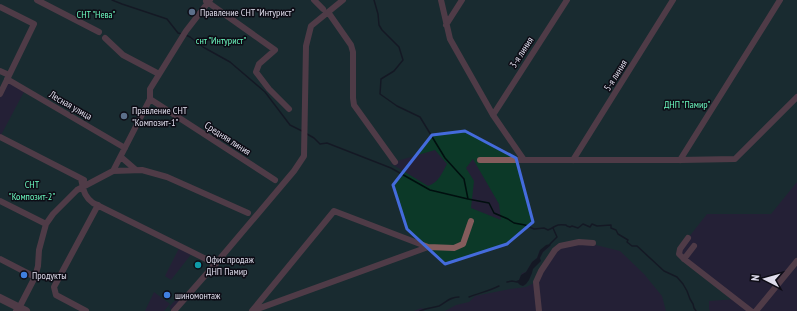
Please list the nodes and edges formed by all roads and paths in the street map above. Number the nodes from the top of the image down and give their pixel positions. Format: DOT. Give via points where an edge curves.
graph roads {
  1 [pos="37,0"];
  2 [pos="314,0"];
  3 [pos="344,0"];
  4 [pos="441,0"];
  5 [pos="462,0"];
  6 [pos="567,0"];
  7 [pos="674,0"];
  8 [pos="780,0"];
  9 [pos="207,1"];
  10 [pos="0,7"];
  11 [pos="325,10"];
  12 [pos="446,25"];
  13 [pos="99,32"];
  14 [pos="105,38"];
  15 [pos="0,71"];
  16 [pos="159,74"];
  17 [pos="8,77"];
  18 [pos="0,94"];
  19 [pos="797,97"];
  20 [pos="150,99"];
  21 [pos="289,109"];
  22 [pos="493,115"];
  23 [pos="0,136"];
  24 [pos="125,148"];
  25 [pos="121,157"];
  26 [pos="480,160"];
  27 [pos="524,160"];
  28 [pos="573,160"];
  29 [pos="680,160"];
  30 [pos="395,162"];
  31 [pos="136,170"];
  32 [pos="113,171"];
  33 [pos="275,180"];
  34 [pos="86,185"];
  35 [pos="0,201"];
  36 [pos="98,206"];
  37 [pos="248,213"];
  38 [pos="471,222"];
  39 [pos="46,224"];
  40 [pos="688,238"];
  41 [pos="593,243"];
  42 [pos="694,246"];
  43 [pos="428,248"];
  44 [pos="0,259"];
  45 [pos="684,259"];
  46 [pos="797,261"];
  47 [pos="216,264"];
  48 [pos="35,277"];
  49 [pos="0,298"];
  50 [pos="176,309"];
  51 [pos="20,310"];
  52 [pos="86,311"];
  53 [pos="183,311"];
  54 [pos="252,311"];
  55 [pos="539,311"];
  56 [pos="751,311"];
  57 [pos="756,311"];
  1 -- 13 [label="street"];
  2 -- 11 [label="street"];
  3 -- 11 [label="street"];
  4 -- 12 [label="street"];
  5 -- 12 [label="street"];
  6 -- 22 [label="street, 3-я линия"];
  7 -- 28 [label="street, 5-я линия"];
  8 -- 29 [label="street"];
  9 -- 16 [label="street"];
  9 -- 21 [label="street" via="275,50 259,64 256,72"];
  10 -- 17 [label="street" via="34,24"];
  11 -- 30 [label="street" via="351,45 354,105"];
  11 -- 47 [label="street" via="312,26 306,46 304,156"];
  12 -- 22 [label="street" via="450,39"];
  14 -- 16 [label="street" via="122,55"];
  15 -- 17 [label="street, Лесная улица"];
  16 -- 20 [label="street" via="150,89"];
  17 -- 18 [label="street"];
  17 -- 24 [label="street, Лесная улица"];
  19 -- 29 [label="street" via="735,159"];
  20 -- 24 [label="street"];
  20 -- 33 [label="street, Средняя линия"];
  22 -- 27 [label="street"];
  23 -- 34 [label="street" via="81,179"];
  24 -- 25 [label="street"];
  25 -- 31 [label="street"];
  25 -- 32 [label="street"];
  26 -- 27 [label="street"];
  27 -- 28 [label="street"];
  28 -- 29 [label="street"];
  31 -- 32 [label="street"];
  31 -- 37 [label="street" via="167,177"];
  32 -- 34 [label="street"];
  34 -- 36 [label="street" via="85,195"];
  34 -- 39 [label="street" via="77,190"];
  35 -- 39 [label="street"];
  36 -- 47 [label="street"];
  36 -- 52 [label="street" via="54,287 56,295"];
  38 -- 43 [label="street" via="463,244 454,248"];
  39 -- 48 [label="street"];
  40 -- 45 [label="street" via="679,254"];
  41 -- 55 [label="street" via="579,242 560,246 556,250 536,282"];
  42 -- 45 [label="street"];
  43 -- 54 [label="street"];
  43 -- 54 [label="street" via="334,211"];
  44 -- 48 [label="street"];
  45 -- 56 [label="street"];
  46 -- 57 [label="street"];
  47 -- 50 [label="street"];
  48 -- 51 [label="street"];
  49 -- 51 [label="street"];
  50 -- 53 [label="street"];
}
